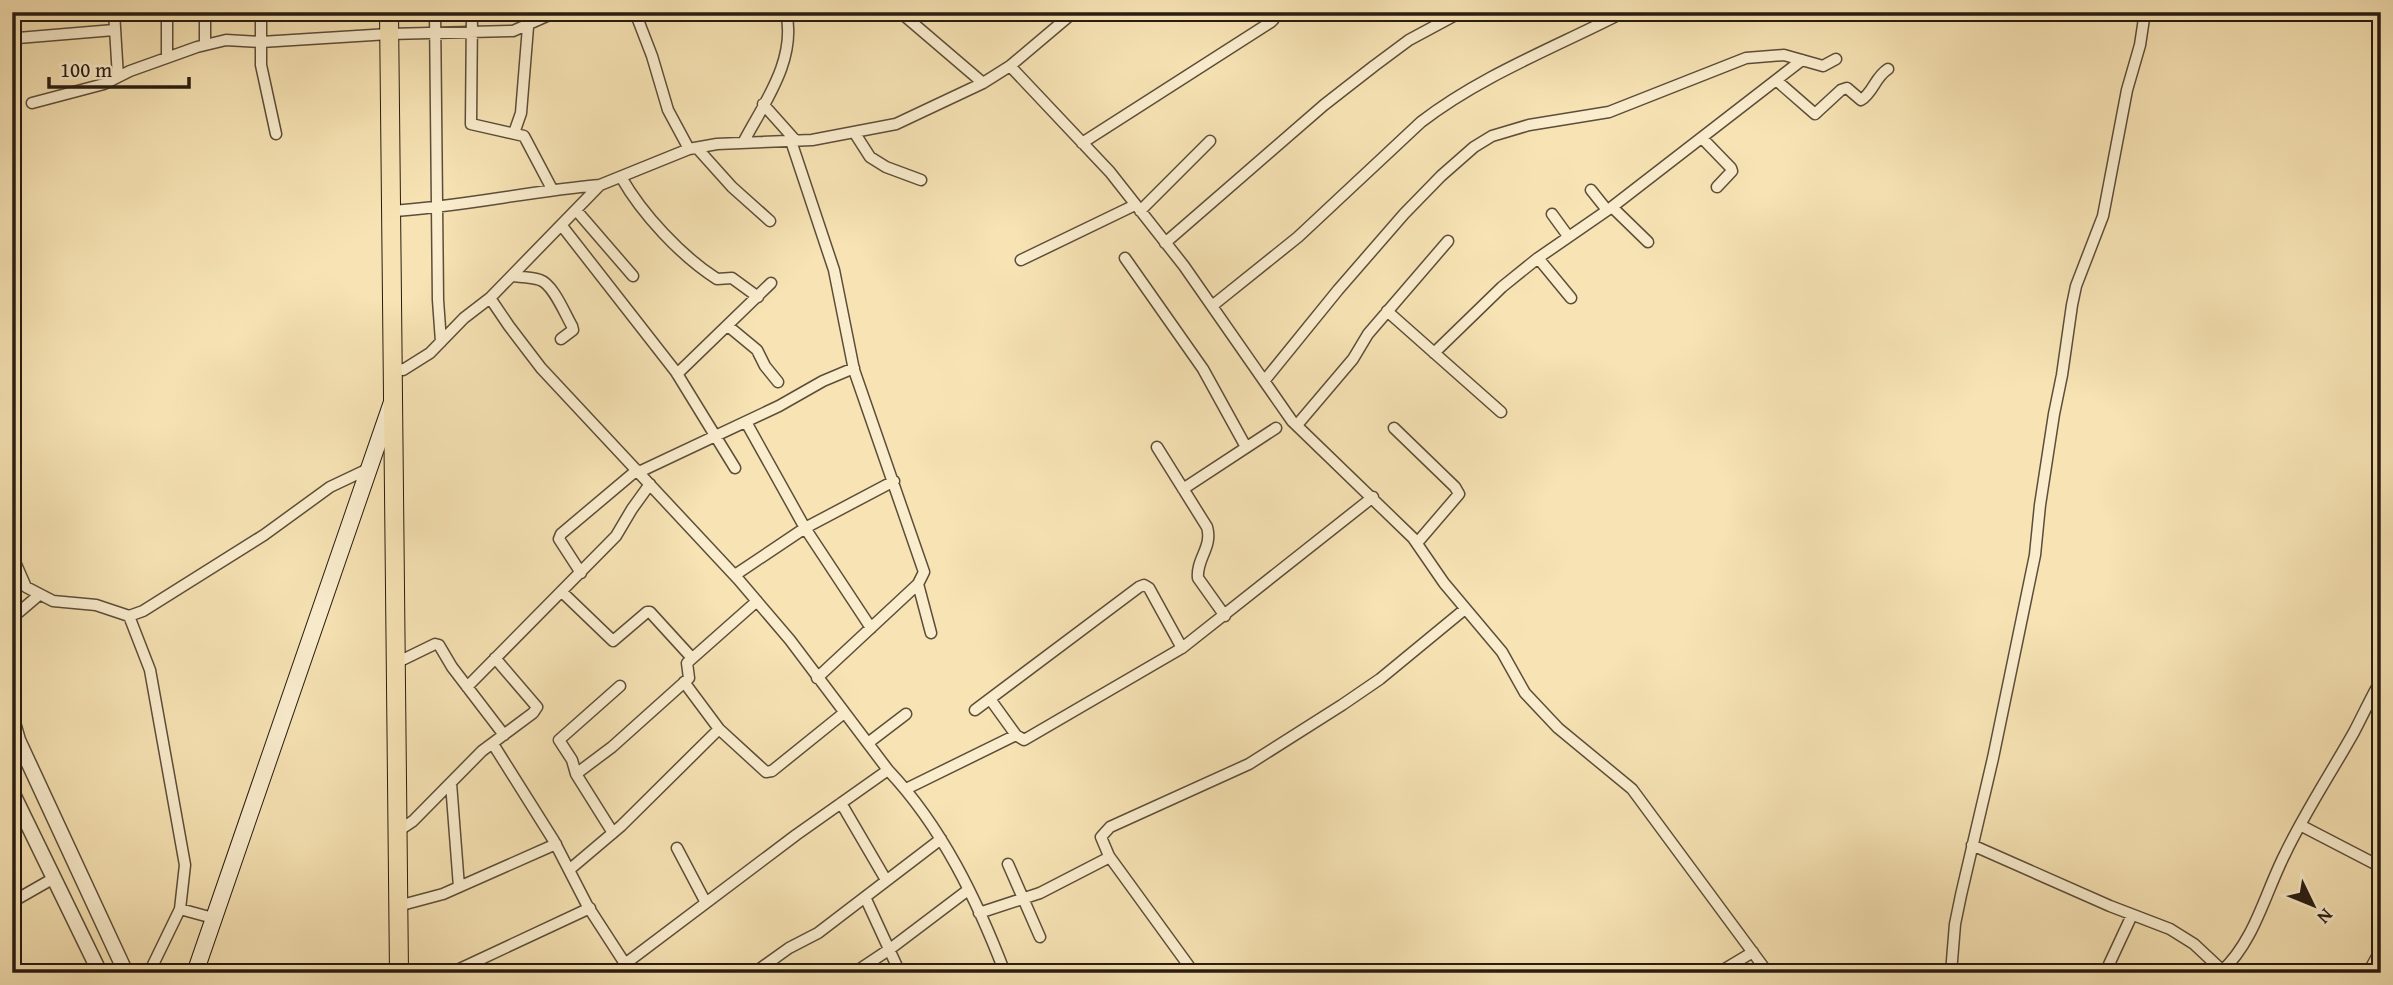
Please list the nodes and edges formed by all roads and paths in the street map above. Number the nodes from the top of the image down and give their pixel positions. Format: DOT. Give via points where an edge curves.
graph roads {
  1 [pos="114,12"];
  2 [pos="167,12"];
  3 [pos="205,12"];
  4 [pos="261,12"];
  5 [pos="389,12"];
  6 [pos="435,12"];
  7 [pos="472,12"];
  8 [pos="556,12"];
  9 [pos="635,12"];
  10 [pos="786,12"];
  11 [pos="900,12"];
  12 [pos="1073,12"];
  13 [pos="1270,12"];
  14 [pos="1461,12"];
  15 [pos="1624,12"];
  16 [pos="2145,12"];
  17 [pos="528,27"];
  18 [pos="114,30"];
  19 [pos="472,31"];
  20 [pos="435,32"];
  21 [pos="389,34"];
  22 [pos="18,38"];
  23 [pos="261,41"];
  24 [pos="205,44"];
  25 [pos="167,57"];
  26 [pos="1836,59"];
  27 [pos="1802,60"];
  28 [pos="1010,66"];
  29 [pos="1888,69"];
  30 [pos="118,77"];
  31 [pos="1776,80"];
  32 [pos="983,83"];
  33 [pos="32,103"];
  34 [pos="763,104"];
  35 [pos="854,132"];
  36 [pos="514,133"];
  37 [pos="276,134"];
  38 [pos="1702,138"];
  39 [pos="793,141"];
  40 [pos="1210,141"];
  41 [pos="743,143"];
  42 [pos="1082,143"];
  43 [pos="693,149"];
  44 [pos="621,177"];
  45 [pos="921,180"];
  46 [pos="600,186"];
  47 [pos="1717,187"];
  48 [pos="552,189"];
  49 [pos="1591,190"];
  50 [pos="437,208"];
  51 [pos="1138,208"];
  52 [pos="1610,209"];
  53 [pos="576,210"];
  54 [pos="391,211"];
  55 [pos="1552,214"];
  56 [pos="769,221"];
  57 [pos="562,226"];
  58 [pos="1568,236"];
  59 [pos="1448,241"];
  60 [pos="1648,242"];
  61 [pos="1165,243"];
  62 [pos="1125,258"];
  63 [pos="1538,258"];
  64 [pos="1021,260"];
  65 [pos="512,276"];
  66 [pos="633,276"];
  67 [pos="771,283"];
  68 [pos="758,297"];
  69 [pos="490,298"];
  70 [pos="1571,298"];
  71 [pos="1212,306"];
  72 [pos="1387,311"];
  73 [pos="727,326"];
  74 [pos="561,339"];
  75 [pos="441,342"];
  76 [pos="1434,352"];
  77 [pos="393,368"];
  78 [pos="853,368"];
  79 [pos="677,374"];
  80 [pos="1265,380"];
  81 [pos="778,383"];
  82 [pos="393,400"];
  83 [pos="1501,412"];
  84 [pos="746,422"];
  85 [pos="1297,425"];
  86 [pos="1276,428"];
  87 [pos="1394,428"];
  88 [pos="716,436"];
  89 [pos="1157,446"];
  90 [pos="1247,447"];
  91 [pos="735,468"];
  92 [pos="368,469"];
  93 [pos="638,471"];
  94 [pos="894,481"];
  95 [pos="650,484"];
  96 [pos="1183,489"];
  97 [pos="1373,497"];
  98 [pos="805,528"];
  99 [pos="1417,543"];
  100 [pos="12,555"];
  101 [pos="581,573"];
  102 [pos="735,575"];
  103 [pos="918,584"];
  104 [pos="562,592"];
  105 [pos="39,595"];
  106 [pos="757,601"];
  107 [pos="1465,609"];
  108 [pos="129,616"];
  109 [pos="1224,616"];
  110 [pos="12,618"];
  111 [pos="871,628"];
  112 [pos="931,633"];
  113 [pos="1182,648"];
  114 [pos="692,658"];
  115 [pos="495,659"];
  116 [pos="396,663"];
  117 [pos="817,678"];
  118 [pos="2381,680"];
  119 [pos="684,682"];
  120 [pos="620,686"];
  121 [pos="467,687"];
  122 [pos="990,699"];
  123 [pos="975,710"];
  124 [pos="844,713"];
  125 [pos="906,714"];
  126 [pos="12,719"];
  127 [pos="719,729"];
  128 [pos="504,735"];
  129 [pos="1016,736"];
  130 [pos="868,743"];
  131 [pos="492,744"];
  132 [pos="888,770"];
  133 [pos="576,774"];
  134 [pos="451,783"];
  135 [pos="906,789"];
  136 [pos="12,792"];
  137 [pos="841,803"];
  138 [pos="17,814"];
  139 [pos="2300,825"];
  140 [pos="398,831"];
  141 [pos="613,833"];
  142 [pos="941,839"];
  143 [pos="555,844"];
  144 [pos="1972,845"];
  145 [pos="677,848"];
  146 [pos="1110,856"];
  147 [pos="1008,864"];
  148 [pos="2381,867"];
  149 [pos="569,870"];
  150 [pos="54,878"];
  151 [pos="886,880"];
  152 [pos="459,887"];
  153 [pos="968,890"];
  154 [pos="865,897"];
  155 [pos="1023,899"];
  156 [pos="12,902"];
  157 [pos="706,903"];
  158 [pos="398,906"];
  159 [pos="590,908"];
  160 [pos="180,909"];
  161 [pos="979,913"];
  162 [pos="2132,915"];
  163 [pos="213,918"];
  164 [pos="1040,937"];
  165 [pos="890,949"];
  166 [pos="2381,949"];
  167 [pos="1753,952"];
  168 [pos="625,962"];
  169 [pos="1003,969"];
  170 [pos="2223,972"];
  171 [pos="100,973"];
  172 [pos="126,973"];
  173 [pos="149,973"];
  174 [pos="195,973"];
  175 [pos="399,973"];
  176 [pos="451,973"];
  177 [pos="613,973"];
  178 [pos="631,973"];
  179 [pos="754,973"];
  180 [pos="853,973"];
  181 [pos="900,973"];
  182 [pos="992,973"];
  183 [pos="1194,973"];
  184 [pos="1718,973"];
  185 [pos="1768,973"];
  186 [pos="1951,973"];
  187 [pos="2105,973"];
  188 [pos="2368,973"];
  1 -- 18 [label="street"];
  2 -- 25 [label="street"];
  3 -- 24 [label="street"];
  4 -- 23 [label="street"];
  5 -- 21 [label="main road"];
  6 -- 20 [label="street"];
  7 -- 19 [label="street"];
  8 -- 17 [label="street"];
  9 -- 43 [label="street" via="668,110"];
  10 -- 34 [label="street" via="790,28 787,54"];
  11 -- 32 [label="street"];
  12 -- 28 [label="street"];
  13 -- 42 [label="street" via="1271,22"];
  14 -- 61 [label="street" via="1409,40 1324,105"];
  15 -- 71 [label="street" via="1441,106 1298,237"];
  16 -- 144 [label="street" via="2103,216 2071,305 2035,555"];
  17 -- 19 [label="street"];
  17 -- 36 [label="street" via="521,113"];
  18 -- 22 [label="street"];
  18 -- 30 [label="street"];
  19 -- 20 [label="street"];
  19 -- 36 [label="street" via="471,124"];
  20 -- 21 [label="street"];
  20 -- 50 [label="street"];
  21 -- 23 [label="street"];
  21 -- 54 [label="main road"];
  23 -- 24 [label="street"];
  23 -- 37 [label="street" via="261,65"];
  24 -- 25 [label="street"];
  25 -- 30 [label="street"];
  26 -- 27 [label="street" via="1824,65"];
  27 -- 31 [label="street"];
  27 -- 80 [label="street" via="1784,55 1746,58 1609,112 1493,135 1441,176 1404,214"];
  28 -- 32 [label="street"];
  28 -- 42 [label="street"];
  29 -- 31 [label="street" via="1866,97 1857,99 1847,88 1815,114"];
  30 -- 33 [label="street"];
  31 -- 38 [label="street"];
  32 -- 35 [label="street" via="896,124"];
  34 -- 39 [label="street"];
  34 -- 41 [label="street"];
  35 -- 39 [label="street"];
  35 -- 45 [label="street" via="870,157"];
  36 -- 48 [label="street" via="529,142"];
  38 -- 47 [label="street" via="1732,171"];
  38 -- 52 [label="street"];
  39 -- 41 [label="street"];
  39 -- 78 [label="street" via="834,270"];
  40 -- 51 [label="street"];
  41 -- 43 [label="street"];
  42 -- 51 [label="street"];
  43 -- 44 [label="street"];
  43 -- 56 [label="street"];
  44 -- 46 [label="street"];
  44 -- 68 [label="street" via="681,251 717,279 732,278"];
  46 -- 48 [label="street"];
  46 -- 53 [label="street"];
  48 -- 50 [label="street"];
  49 -- 52 [label="street"];
  50 -- 54 [label="street"];
  50 -- 75 [label="street"];
  51 -- 61 [label="street"];
  51 -- 64 [label="street"];
  52 -- 58 [label="street"];
  52 -- 60 [label="street"];
  53 -- 57 [label="street"];
  53 -- 66 [label="street"];
  54 -- 77 [label="main road"];
  55 -- 58 [label="street"];
  57 -- 65 [label="street"];
  57 -- 79 [label="street"];
  58 -- 63 [label="street"];
  59 -- 72 [label="street"];
  61 -- 71 [label="street"];
  62 -- 90 [label="street" via="1203,369"];
  63 -- 70 [label="street"];
  63 -- 76 [label="street"];
  65 -- 69 [label="street"];
  65 -- 74 [label="street" via="544,281 551,289 573,330"];
  67 -- 68 [label="street"];
  68 -- 73 [label="street"];
  69 -- 75 [label="street"];
  69 -- 93 [label="street" via="541,368"];
  71 -- 80 [label="street"];
  72 -- 76 [label="street"];
  72 -- 85 [label="street"];
  73 -- 79 [label="street"];
  73 -- 81 [label="street" via="757,350"];
  75 -- 77 [label="street" via="402,370"];
  76 -- 83 [label="street"];
  77 -- 82 [label="main road"];
  78 -- 84 [label="street"];
  78 -- 94 [label="street"];
  79 -- 88 [label="street"];
  80 -- 85 [label="street"];
  82 -- 92 [label="main road"];
  82 -- 116 [label="main road"];
  84 -- 88 [label="street"];
  84 -- 98 [label="street"];
  85 -- 97 [label="street"];
  86 -- 90 [label="street"];
  87 -- 99 [label="street" via="1459,494"];
  88 -- 91 [label="street"];
  88 -- 93 [label="street"];
  89 -- 96 [label="street"];
  90 -- 96 [label="street"];
  92 -- 108 [label="street" via="330,487 264,535"];
  92 -- 163 [label="main road"];
  93 -- 95 [label="street"];
  93 -- 101 [label="street" via="561,534 559,539"];
  94 -- 98 [label="street"];
  94 -- 103 [label="street" via="924,572"];
  95 -- 101 [label="street" via="616,536"];
  95 -- 102 [label="street"];
  96 -- 109 [label="street" via="1209,535 1198,578"];
  97 -- 99 [label="street"];
  97 -- 109 [label="street"];
  98 -- 102 [label="street"];
  98 -- 111 [label="street"];
  99 -- 107 [label="street"];
  100 -- 105 [label="street" via="26,587"];
  101 -- 104 [label="street"];
  102 -- 106 [label="street"];
  103 -- 111 [label="street"];
  103 -- 112 [label="street"];
  104 -- 114 [label="street" via="613,641 650,612"];
  104 -- 115 [label="street"];
  105 -- 108 [label="street"];
  105 -- 110 [label="street"];
  106 -- 114 [label="street"];
  106 -- 117 [label="street"];
  107 -- 146 [label="street" via="1380,679 1249,764 1110,827 1101,837"];
  107 -- 167 [label="street" via="1502,652 1539,709 1632,789"];
  108 -- 160 [label="street" via="149,670 186,865"];
  109 -- 113 [label="street"];
  111 -- 117 [label="street"];
  113 -- 122 [label="street" via="1144,585"];
  113 -- 129 [label="street" via="1024,740"];
  114 -- 119 [label="street"];
  115 -- 121 [label="street"];
  115 -- 128 [label="street" via="537,708"];
  116 -- 121 [label="street" via="439,645"];
  116 -- 140 [label="main road"];
  117 -- 124 [label="street"];
  118 -- 139 [label="street"];
  119 -- 127 [label="street"];
  119 -- 133 [label="street"];
  120 -- 133 [label="street" via="559,740"];
  121 -- 128 [label="street"];
  122 -- 123 [label="street"];
  122 -- 129 [label="street"];
  124 -- 127 [label="street" via="766,772"];
  124 -- 130 [label="street"];
  125 -- 130 [label="street"];
  126 -- 172 [label="street"];
  127 -- 141 [label="street"];
  128 -- 131 [label="street"];
  129 -- 135 [label="street"];
  130 -- 132 [label="street"];
  131 -- 134 [label="street"];
  131 -- 143 [label="street"];
  132 -- 135 [label="street"];
  132 -- 137 [label="street"];
  133 -- 141 [label="street"];
  134 -- 140 [label="street"];
  134 -- 152 [label="street"];
  135 -- 142 [label="street"];
  136 -- 138 [label="street"];
  137 -- 151 [label="street"];
  137 -- 157 [label="street"];
  138 -- 150 [label="street"];
  139 -- 148 [label="street"];
  139 -- 170 [label="street" via="2250,934"];
  140 -- 158 [label="main road"];
  141 -- 149 [label="street"];
  142 -- 151 [label="street"];
  142 -- 153 [label="street"];
  143 -- 149 [label="street"];
  143 -- 152 [label="street"];
  144 -- 162 [label="street"];
  144 -- 186 [label="street" via="1955,924"];
  145 -- 157 [label="street"];
  146 -- 155 [label="street"];
  146 -- 183 [label="street"];
  147 -- 155 [label="street"];
  149 -- 159 [label="street"];
  150 -- 156 [label="street"];
  150 -- 171 [label="street"];
  151 -- 154 [label="street"];
  152 -- 158 [label="street"];
  153 -- 161 [label="street"];
  153 -- 165 [label="street"];
  154 -- 165 [label="street"];
  154 -- 179 [label="street"];
  155 -- 161 [label="street"];
  155 -- 164 [label="street"];
  157 -- 168 [label="street"];
  158 -- 175 [label="main road"];
  159 -- 168 [label="street"];
  159 -- 176 [label="street"];
  160 -- 163 [label="street"];
  160 -- 173 [label="street"];
  161 -- 169 [label="street"];
  162 -- 170 [label="street" via="2187,939"];
  162 -- 187 [label="street"];
  163 -- 174 [label="main road"];
  165 -- 180 [label="street"];
  165 -- 181 [label="street"];
  166 -- 188 [label="street"];
  167 -- 184 [label="street"];
  167 -- 185 [label="street"];
  168 -- 177 [label="street"];
  168 -- 178 [label="street"];
  169 -- 182 [label="street"];
}
